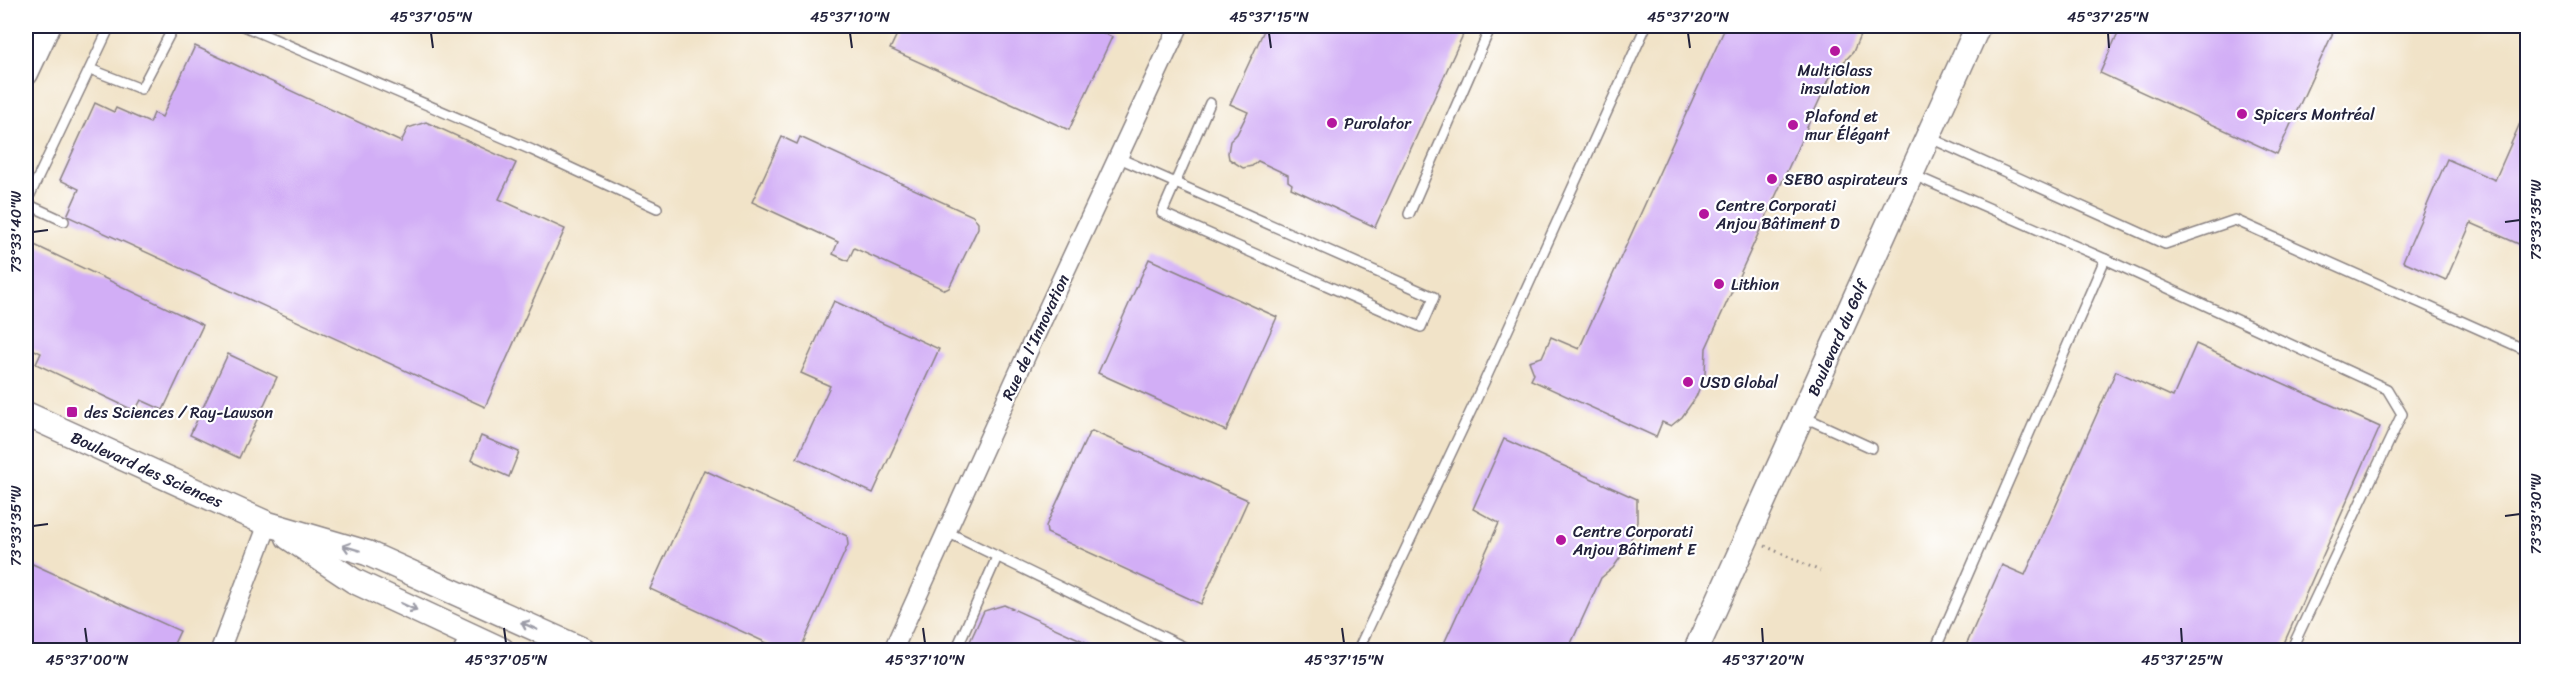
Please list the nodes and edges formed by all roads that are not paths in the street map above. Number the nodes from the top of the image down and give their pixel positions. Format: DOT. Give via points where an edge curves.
graph roads {
  1 [pos="48,26"];
  2 [pos="110,26"];
  3 [pos="174,26"];
  4 [pos="244,26"];
  5 [pos="1179,26"];
  6 [pos="1491,26"];
  7 [pos="1646,26"];
  8 [pos="1978,26"];
  9 [pos="90,69"];
  10 [pos="26,73"];
  11 [pos="1210,103"];
  12 [pos="1928,137"];
  13 [pos="1119,158"];
  14 [pos="1911,174"];
  15 [pos="1176,183"];
  16 [pos="26,204"];
  17 [pos="657,208"];
  18 [pos="1409,214"];
  19 [pos="64,221"];
  20 [pos="2105,259"];
  21 [pos="2528,351"];
  22 [pos="26,414"];
  23 [pos="1802,416"];
  24 [pos="1872,448"];
  25 [pos="268,524"];
  26 [pos="947,532"];
  27 [pos="997,557"];
  28 [pos="462,642"];
  29 [pos="220,651"];
  30 [pos="502,651"];
  31 [pos="583,651"];
  32 [pos="893,651"];
  33 [pos="956,651"];
  34 [pos="1190,651"];
  35 [pos="1359,651"];
  36 [pos="1696,651"];
  37 [pos="1935,651"];
  38 [pos="2291,651"];
  1 -- 10 [label="street"];
  2 -- 9 [label="lane"];
  3 -- 9 [label="lane" via="141,89"];
  4 -- 17 [label="lane"];
  5 -- 13 [label="street, Rue de l'Innovation"];
  6 -- 18 [label="lane"];
  7 -- 35 [label="lane"];
  8 -- 12 [label="street, Boulevard du Golf"];
  9 -- 16 [label="lane"];
  11 -- 15 [label="lane"];
  12 -- 14 [label="street, Boulevard du Golf"];
  12 -- 21 [label="lane" via="2164,244 2235,220"];
  13 -- 15 [label="lane"];
  13 -- 26 [label="street, Rue de l'Innovation"];
  14 -- 20 [label="lane"];
  14 -- 23 [label="street, Boulevard du Golf"];
  15 -- 15 [label="lane" via="1434,297 1420,327 1162,213"];
  16 -- 19 [label="lane"];
  20 -- 37 [label="lane"];
  20 -- 38 [label="lane" via="2387,389 2402,414"];
  22 -- 25 [label="street, Boulevard des Sciences"];
  23 -- 24 [label="lane"];
  23 -- 36 [label="street, Boulevard du Golf"];
  25 -- 28 [label="street, Boulevard des Sciences, one-way" via="354,581"];
  25 -- 29 [label="street"];
  31 -- 25 [label="street, Boulevard des Sciences, one-way" via="367,553"];
  26 -- 27 [label="lane"];
  26 -- 32 [label="street, Rue de l'Innovation"];
  27 -- 33 [label="lane"];
  27 -- 34 [label="lane"];
  28 -- 30 [label="street, Boulevard des Sciences"];
}
